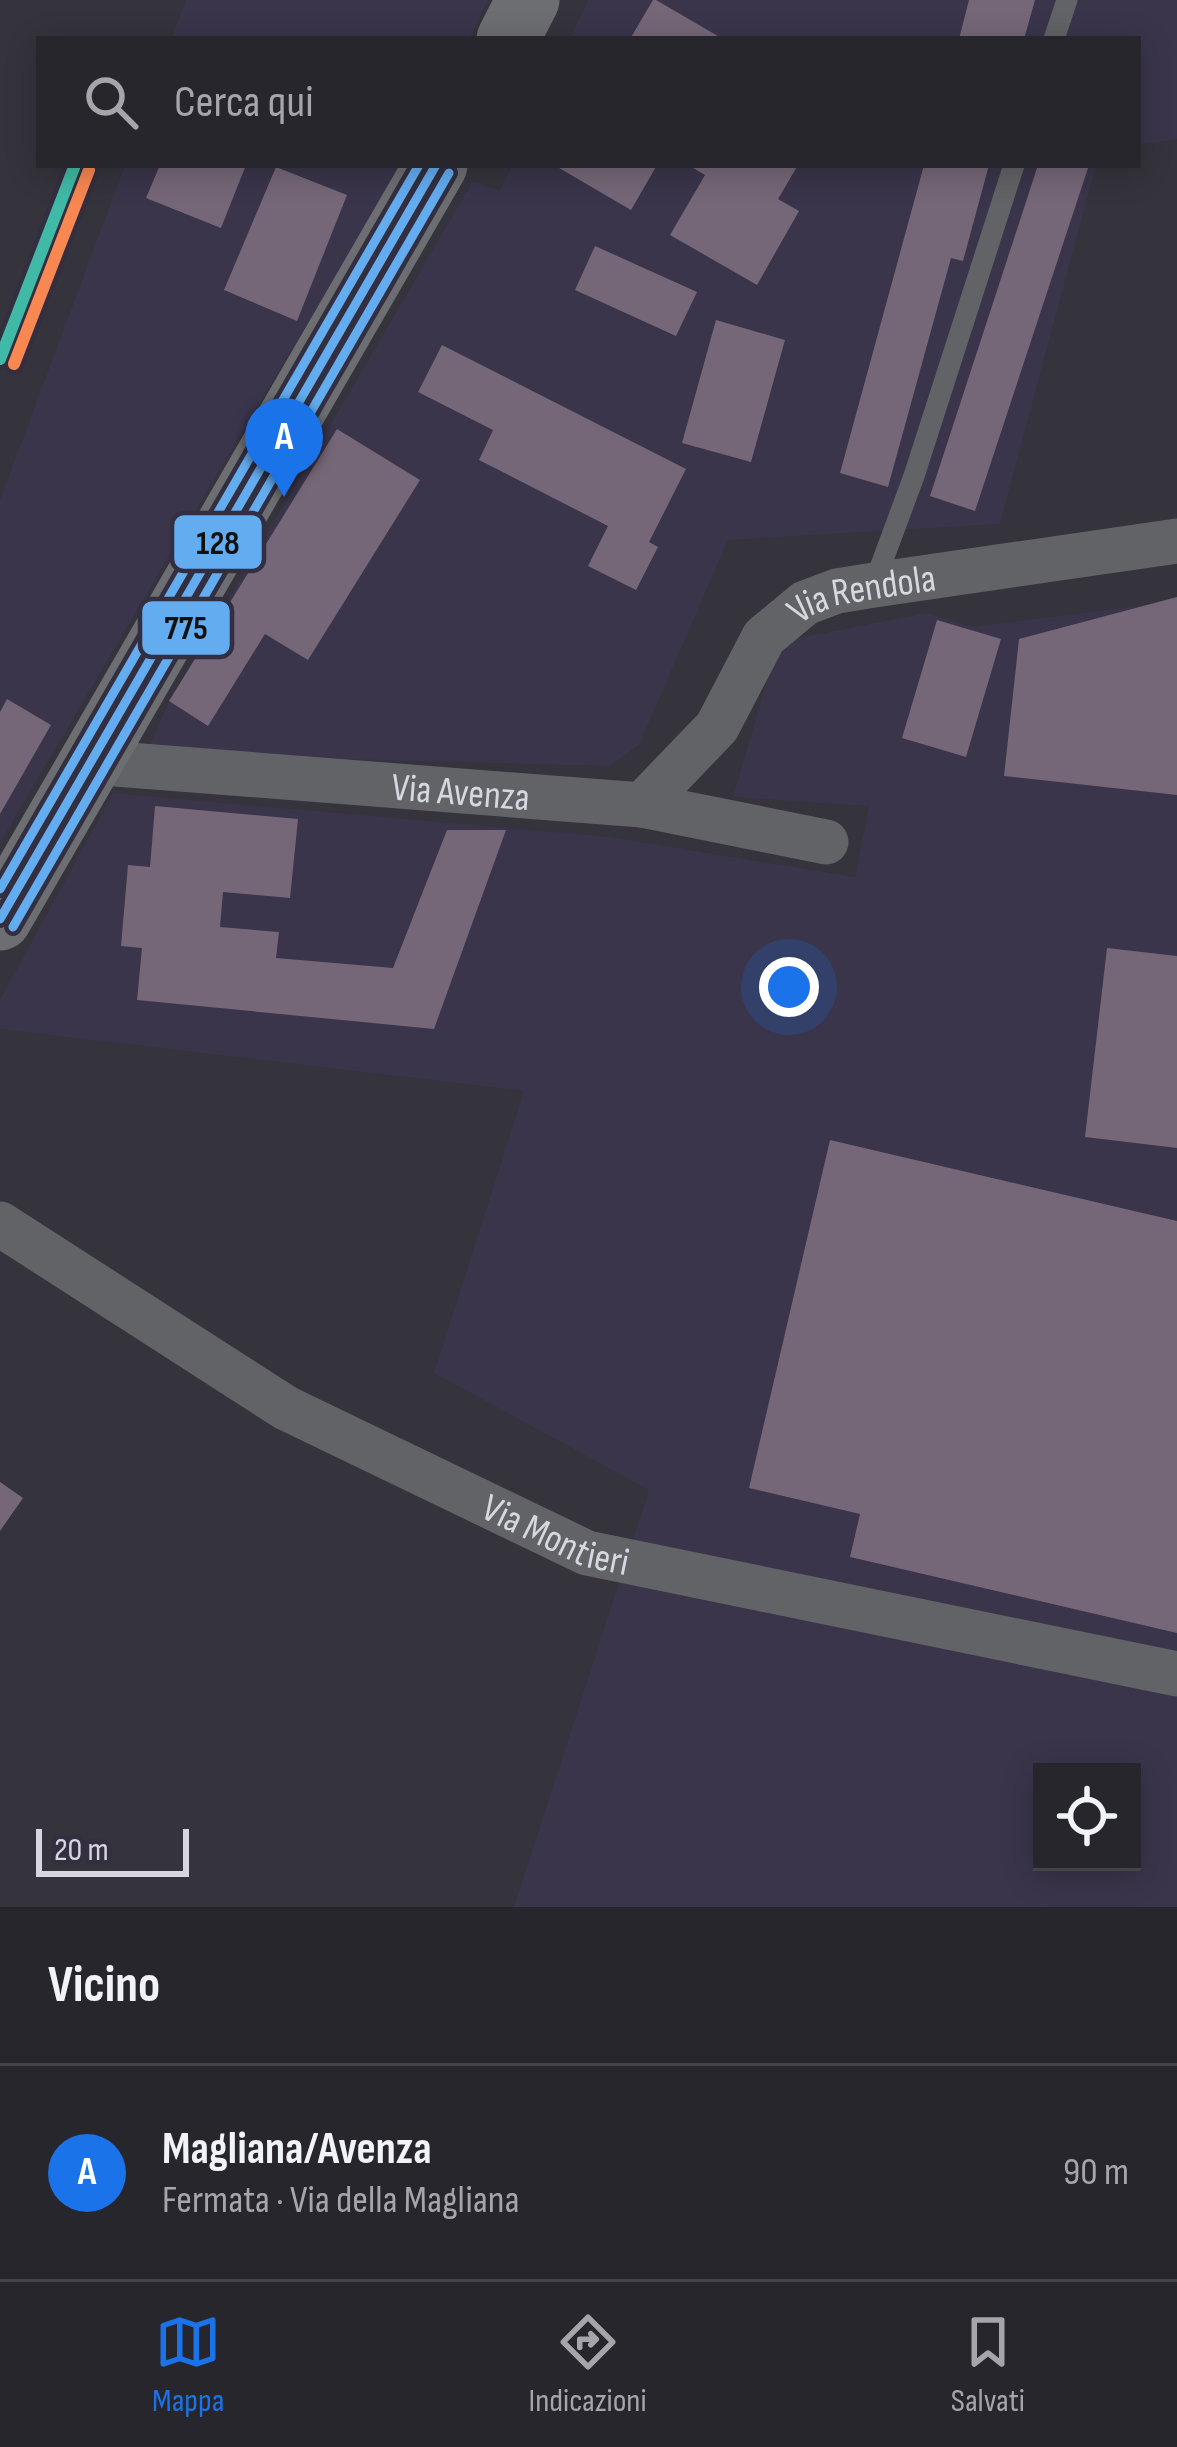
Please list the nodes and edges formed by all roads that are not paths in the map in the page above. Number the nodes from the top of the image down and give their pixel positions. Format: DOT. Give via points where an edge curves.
graph roads {
  1 [pos="529,0"];
  2 [pos="1066,0"];
  3 [pos="510,36"];
  4 [pos="1055,36"];
  5 [pos="434,168"];
  6 [pos="1013,168"];
  7 [pos="1177,541"];
  8 [pos="874,585"];
  9 [pos="90,762"];
  10 [pos="642,806"];
  11 [pos="826,842"];
  12 [pos="0,919"];
  13 [pos="0,1224"];
  14 [pos="1177,1674"];
  1 -- 3 [label="main road"];
  2 -- 4 [label="lane"];
  5 -- 9 [label="main road"];
  6 -- 8 [label="lane"];
  7 -- 8 [label="street, Via Rendola"];
  8 -- 10 [label="street, Via Rendola" via="805,603 764,637 717,727"];
  9 -- 10 [label="street, Via Avenza"];
  9 -- 12 [label="main road"];
  10 -- 11 [label="street, Via Avenza"];
  13 -- 14 [label="street, Via Montieri" via="286,1408 587,1553"];
}
